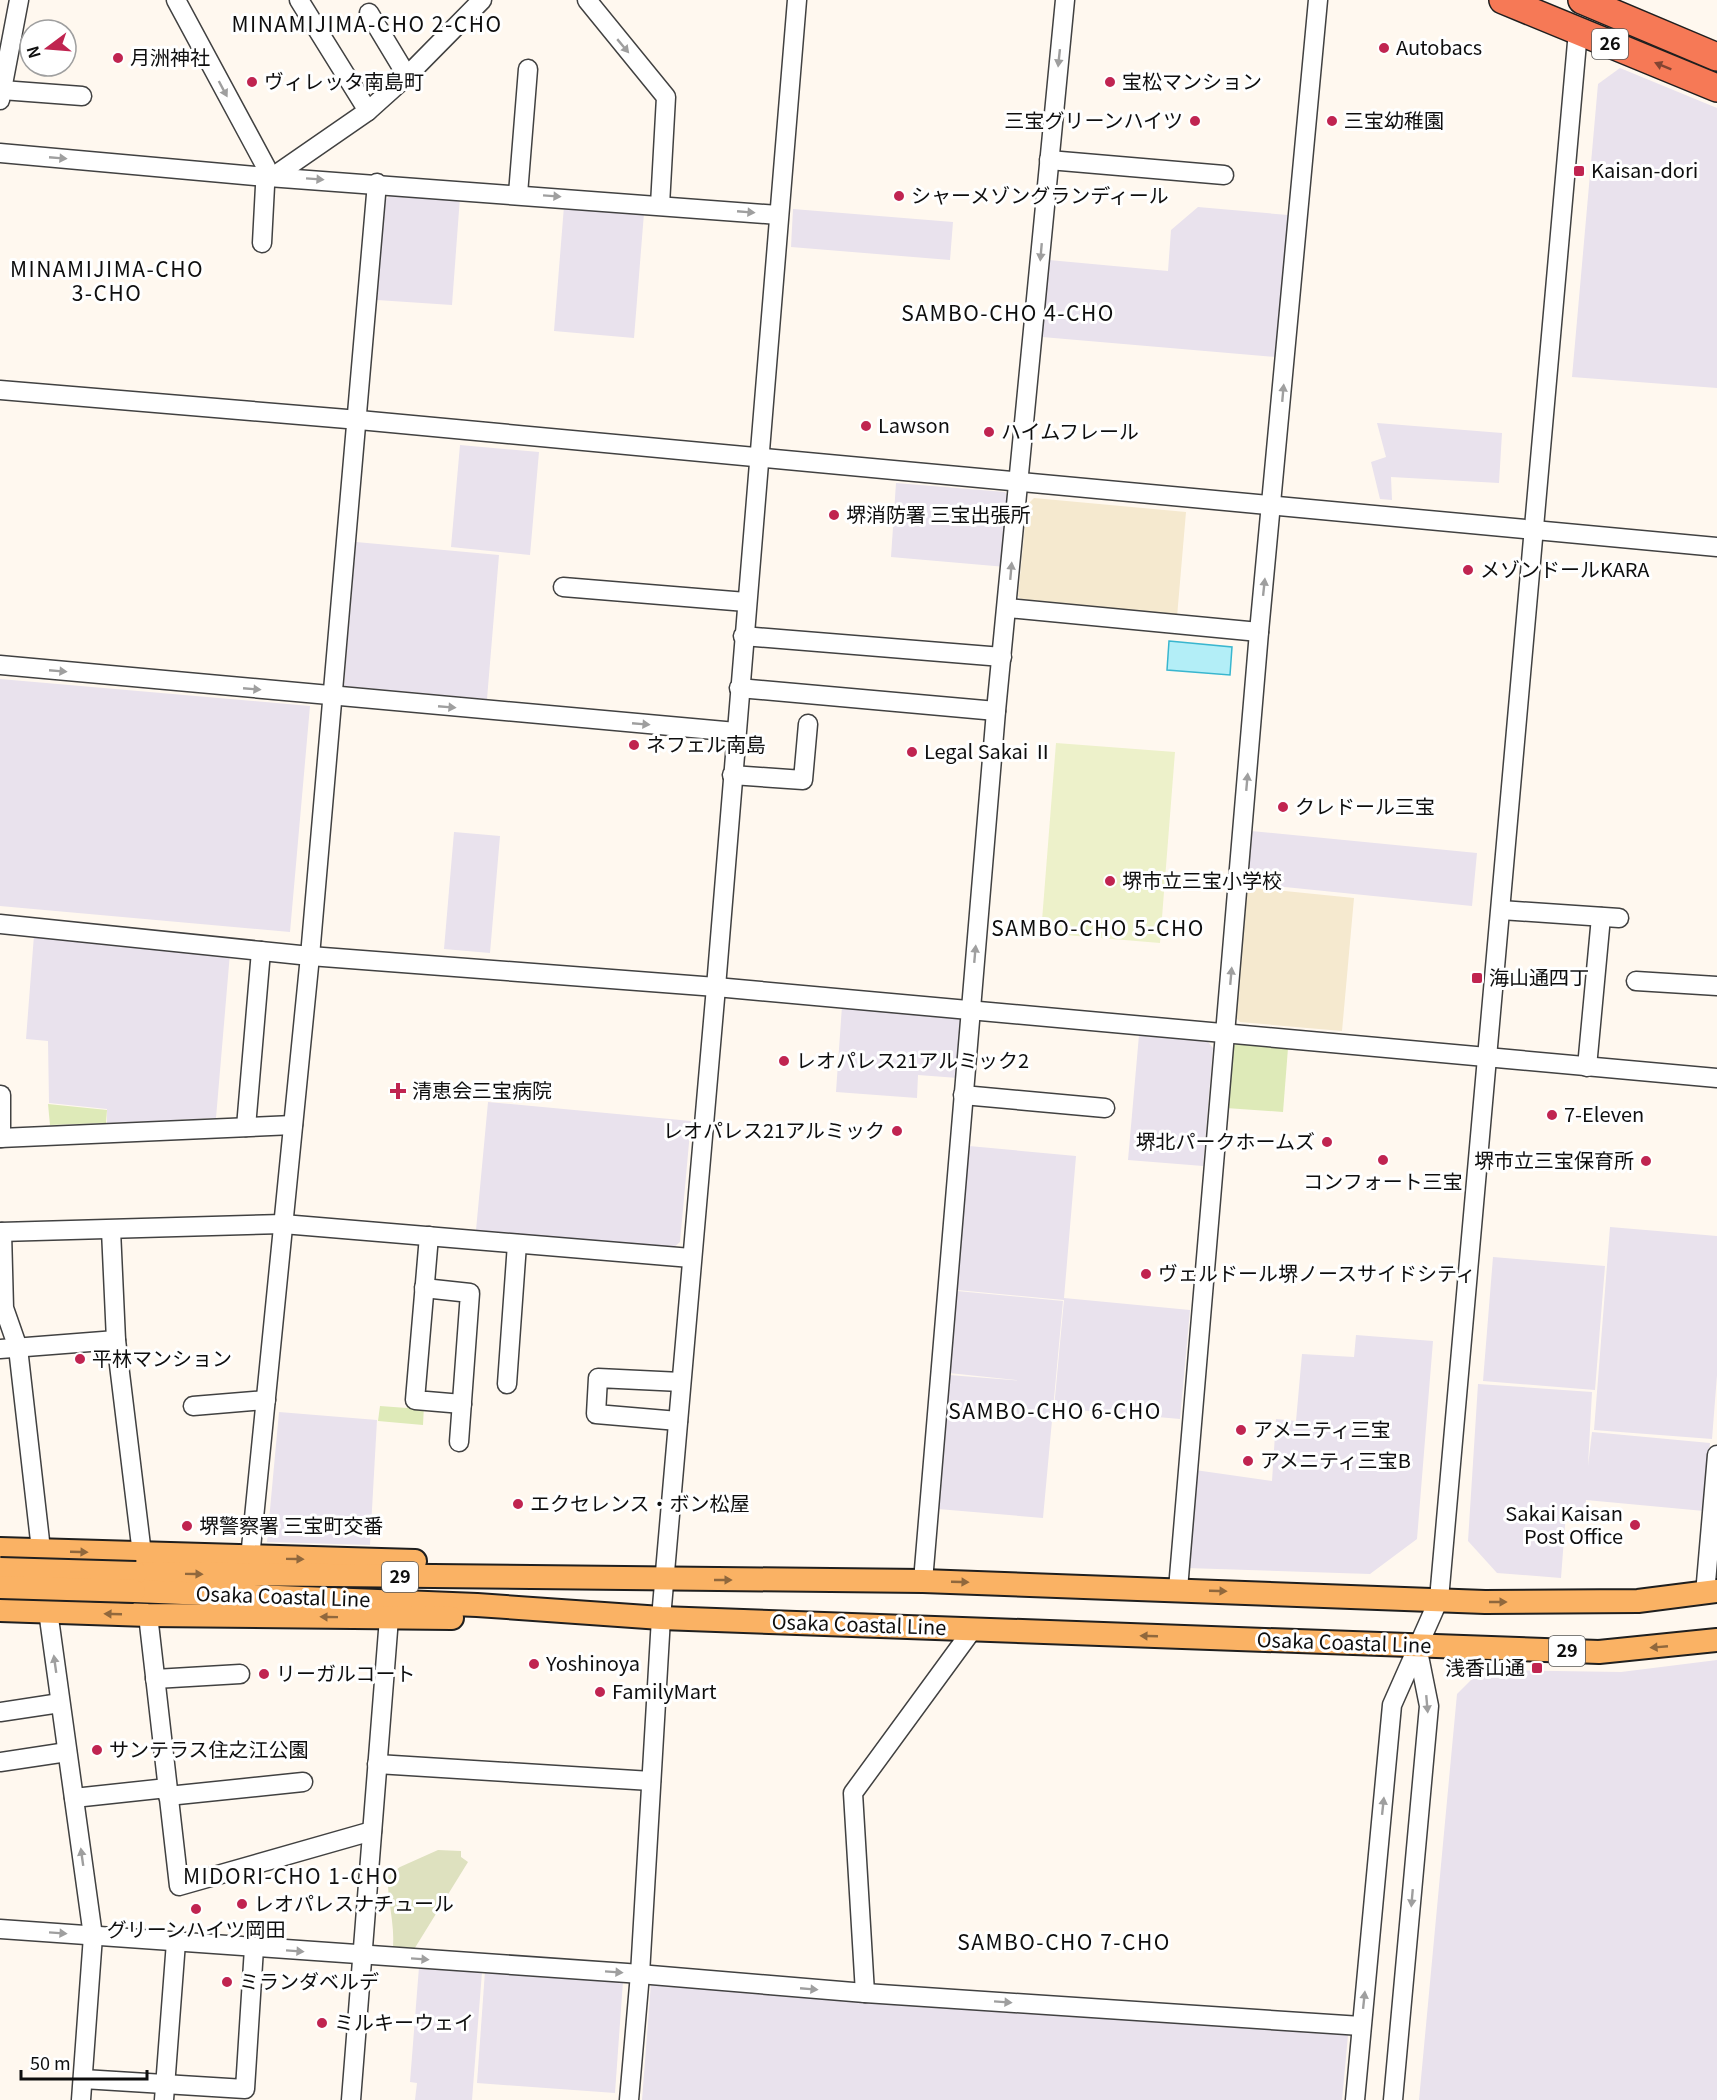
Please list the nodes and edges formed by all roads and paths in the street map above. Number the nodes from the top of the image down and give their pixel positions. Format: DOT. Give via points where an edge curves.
graph roads {
  1 [pos="19,0"];
  2 [pos="176,0"];
  3 [pos="299,0"];
  4 [pos="482,0"];
  5 [pos="587,0"];
  6 [pos="796,0"];
  7 [pos="1065,0"];
  8 [pos="1318,0"];
  9 [pos="1503,0"];
  10 [pos="1582,0"];
  11 [pos="369,13"];
  12 [pos="1578,31"];
  13 [pos="1717,57"];
  14 [pos="528,69"];
  15 [pos="407,76"];
  16 [pos="1717,88"];
  17 [pos="1,95"];
  18 [pos="82,96"];
  19 [pos="368,111"];
  20 [pos="0,153"];
  21 [pos="1049,160"];
  22 [pos="1224,175"];
  23 [pos="270,176"];
  24 [pos="377,183"];
  25 [pos="518,194"];
  26 [pos="660,204"];
  27 [pos="778,215"];
  28 [pos="262,243"];
  29 [pos="0,390"];
  30 [pos="358,420"];
  31 [pos="759,458"];
  32 [pos="1019,481"];
  33 [pos="1273,506"];
  34 [pos="1533,528"];
  35 [pos="1717,547"];
  36 [pos="563,587"];
  37 [pos="746,602"];
  38 [pos="1008,609"];
  39 [pos="1259,632"];
  40 [pos="743,636"];
  41 [pos="1002,657"];
  42 [pos="0,665"];
  43 [pos="739,688"];
  44 [pos="332,697"];
  45 [pos="996,711"];
  46 [pos="808,724"];
  47 [pos="736,732"];
  48 [pos="732,775"];
  49 [pos="1501,910"];
  50 [pos="1601,917"];
  51 [pos="1619,918"];
  52 [pos="0,924"];
  53 [pos="261,951"];
  54 [pos="310,956"];
  55 [pos="1636,981"];
  56 [pos="1717,986"];
  57 [pos="716,987"];
  58 [pos="970,1012"];
  59 [pos="1226,1034"];
  60 [pos="1488,1058"];
  61 [pos="1587,1067"];
  62 [pos="1717,1078"];
  63 [pos="5,1095"];
  64 [pos="963,1095"];
  65 [pos="1105,1108"];
  66 [pos="293,1125"];
  67 [pos="246,1127"];
  68 [pos="1,1138"];
  69 [pos="283,1224"];
  70 [pos="111,1230"];
  71 [pos="1,1232"];
  72 [pos="429,1236"];
  73 [pos="517,1244"];
  74 [pos="691,1258"];
  75 [pos="424,1288"];
  76 [pos="116,1340"];
  77 [pos="9,1349"];
  78 [pos="681,1382"];
  79 [pos="507,1384"];
  80 [pos="266,1400"];
  81 [pos="462,1404"];
  82 [pos="193,1406"];
  83 [pos="678,1421"];
  84 [pos="459,1442"];
  85 [pos="1717,1455"];
  86 [pos="0,1549"];
  87 [pos="40,1550"];
  88 [pos="250,1558"];
  89 [pos="0,1569"];
  90 [pos="138,1573"];
  91 [pos="665,1580"];
  92 [pos="923,1581"];
  93 [pos="0,1587"];
  94 [pos="1178,1589"];
  95 [pos="1711,1593"];
  96 [pos="1439,1599"];
  97 [pos="0,1610"];
  98 [pos="48,1611"];
  99 [pos="148,1615"];
  100 [pos="389,1618"];
  101 [pos="661,1618"];
  102 [pos="973,1629"];
  103 [pos="1717,1640"];
  104 [pos="1417,1646"];
  105 [pos="240,1674"];
  106 [pos="155,1678"];
  107 [pos="60,1703"];
  108 [pos="0,1712"];
  109 [pos="67,1752"];
  110 [pos="0,1762"];
  111 [pos="377,1764"];
  112 [pos="651,1781"];
  113 [pos="303,1782"];
  114 [pos="168,1792"];
  115 [pos="74,1798"];
  116 [pos="372,1831"];
  117 [pos="0,1929"];
  118 [pos="93,1936"];
  119 [pos="176,1942"];
  120 [pos="254,1948"];
  121 [pos="361,1956"];
  122 [pos="640,1974"];
  123 [pos="865,1993"];
  124 [pos="1361,2026"];
  125 [pos="83,2079"];
  126 [pos="164,2092"];
  127 [pos="81,2100"];
  128 [pos="351,2100"];
  129 [pos="628,2100"];
  130 [pos="1355,2100"];
  131 [pos="1393,2100"];
  1 -- 17 [label="street"];
  2 -- 23 [label="street, one-way"];
  3 -- 19 [label="street"];
  4 -- 15 [label="street"];
  5 -- 26 [label="street, one-way" via="666,97"];
  6 -- 27 [label="street"];
  7 -- 21 [label="street, one-way"];
  33 -- 8 [label="street, one-way"];
  9 -- 12 [label="highway, 26"];
  10 -- 12 [label="main road"];
  10 -- 13 [label="highway, 26"];
  11 -- 15 [label="street"];
  16 -- 12 [label="highway, 26, one-way"];
  12 -- 34 [label="street"];
  14 -- 25 [label="street"];
  15 -- 19 [label="street"];
  17 -- 18 [label="street"];
  19 -- 23 [label="street"];
  20 -- 23 [label="street, one-way"];
  21 -- 22 [label="street" via="1151,177"];
  21 -- 32 [label="street, one-way"];
  23 -- 24 [label="street, one-way"];
  23 -- 28 [label="street"];
  24 -- 25 [label="street"];
  24 -- 30 [label="street"];
  25 -- 26 [label="street, one-way"];
  26 -- 27 [label="street, one-way"];
  27 -- 31 [label="street"];
  29 -- 30 [label="street"];
  30 -- 31 [label="street"];
  30 -- 44 [label="street"];
  31 -- 32 [label="street"];
  31 -- 37 [label="street"];
  32 -- 33 [label="street"];
  38 -- 32 [label="street, one-way"];
  33 -- 34 [label="street"];
  39 -- 33 [label="street, one-way"];
  34 -- 35 [label="street"];
  34 -- 49 [label="street"];
  36 -- 37 [label="street" via="639,602"];
  37 -- 40 [label="street"];
  38 -- 39 [label="street"];
  38 -- 41 [label="street"];
  59 -- 39 [label="street, one-way"];
  40 -- 41 [label="street"];
  40 -- 43 [label="street"];
  41 -- 45 [label="street"];
  42 -- 44 [label="street, one-way"];
  43 -- 45 [label="street"];
  43 -- 47 [label="street"];
  44 -- 47 [label="street, one-way"];
  44 -- 54 [label="street"];
  58 -- 45 [label="street, one-way"];
  46 -- 48 [label="street" via="803,780"];
  47 -- 48 [label="street"];
  48 -- 57 [label="street"];
  49 -- 50 [label="street"];
  49 -- 60 [label="street"];
  50 -- 51 [label="street"];
  50 -- 61 [label="street"];
  52 -- 53 [label="street"];
  53 -- 54 [label="street"];
  53 -- 67 [label="street"];
  54 -- 57 [label="street"];
  54 -- 66 [label="street"];
  55 -- 56 [label="street"];
  57 -- 58 [label="street"];
  57 -- 74 [label="street"];
  58 -- 59 [label="street"];
  58 -- 64 [label="street"];
  59 -- 60 [label="street"];
  59 -- 94 [label="street"];
  60 -- 61 [label="street"];
  60 -- 96 [label="street"];
  61 -- 62 [label="street"];
  63 -- 68 [label="street"];
  64 -- 65 [label="street"];
  64 -- 92 [label="street"];
  66 -- 67 [label="street"];
  66 -- 69 [label="street"];
  67 -- 68 [label="street"];
  69 -- 70 [label="street"];
  69 -- 72 [label="street"];
  69 -- 80 [label="street"];
  70 -- 71 [label="street"];
  70 -- 76 [label="street"];
  71 -- 77 [label="street"];
  72 -- 73 [label="street"];
  72 -- 75 [label="street"];
  73 -- 74 [label="street"];
  73 -- 79 [label="street"];
  74 -- 78 [label="street"];
  75 -- 81 [label="street" via="470,1293"];
  75 -- 81 [label="street" via="415,1400"];
  76 -- 77 [label="street"];
  76 -- 90 [label="street"];
  77 -- 87 [label="street"];
  78 -- 83 [label="street"];
  78 -- 83 [label="street" via="598,1378 596,1414"];
  80 -- 82 [label="street"];
  80 -- 88 [label="street"];
  81 -- 84 [label="street"];
  83 -- 91 [label="street"];
  85 -- 95 [label="street"];
  86 -- 87 [label="main road"];
  87 -- 90 [label="main road, one-way"];
  87 -- 98 [label="street"];
  88 -- 90 [label="main road"];
  88 -- 91 [label="main road, one-way" via="505,1563"];
  89 -- 90 [label="main road, Osaka Coastal Line / 29, bridge"];
  90 -- 91 [label="main road, Osaka Coastal Line / 29, one-way"];
  90 -- 93 [label="main road, Osaka Coastal Line / 29, bridge"];
  90 -- 101 [label="main road, Osaka Coastal Line / 29"];
  91 -- 92 [label="main road, Osaka Coastal Line, one-way"];
  91 -- 101 [label="street"];
  92 -- 94 [label="main road, Osaka Coastal Line, one-way"];
  94 -- 96 [label="main road, Osaka Coastal Line, one-way"];
  96 -- 95 [label="main road, Osaka Coastal Line, one-way" via="1638,1601"];
  96 -- 104 [label="street"];
  97 -- 98 [label="main road"];
  99 -- 98 [label="main road, one-way"];
  107 -- 98 [label="street, one-way"];
  100 -- 99 [label="main road, one-way"];
  99 -- 106 [label="street"];
  100 -- 101 [label="main road"];
  100 -- 111 [label="street"];
  101 -- 102 [label="main road, Osaka Coastal Line"];
  101 -- 112 [label="street"];
  104 -- 102 [label="main road, Osaka Coastal Line, one-way"];
  102 -- 123 [label="street" via="853,1793"];
  103 -- 104 [label="main road, Osaka Coastal Line / 29, one-way" via="1599,1652"];
  124 -- 104 [label="street, one-way" via="1392,1705"];
  104 -- 131 [label="street, one-way" via="1429,1706"];
  105 -- 106 [label="street"];
  106 -- 114 [label="street"];
  107 -- 108 [label="street"];
  107 -- 109 [label="street"];
  109 -- 110 [label="street"];
  109 -- 115 [label="street"];
  111 -- 112 [label="street"];
  111 -- 116 [label="street"];
  112 -- 122 [label="street"];
  113 -- 114 [label="street"];
  114 -- 115 [label="street"];
  114 -- 116 [label="street" via="179,1886"];
  118 -- 115 [label="street, one-way"];
  116 -- 121 [label="street"];
  117 -- 118 [label="street, one-way"];
  118 -- 119 [label="street"];
  118 -- 125 [label="street"];
  119 -- 120 [label="street"];
  119 -- 126 [label="street"];
  120 -- 121 [label="street, one-way"];
  120 -- 126 [label="street" via="245,2089"];
  121 -- 122 [label="street, one-way"];
  121 -- 128 [label="street"];
  122 -- 123 [label="street, one-way"];
  122 -- 129 [label="street"];
  123 -- 124 [label="street, one-way"];
  124 -- 130 [label="street"];
  125 -- 126 [label="street"];
  125 -- 127 [label="street"];
}
